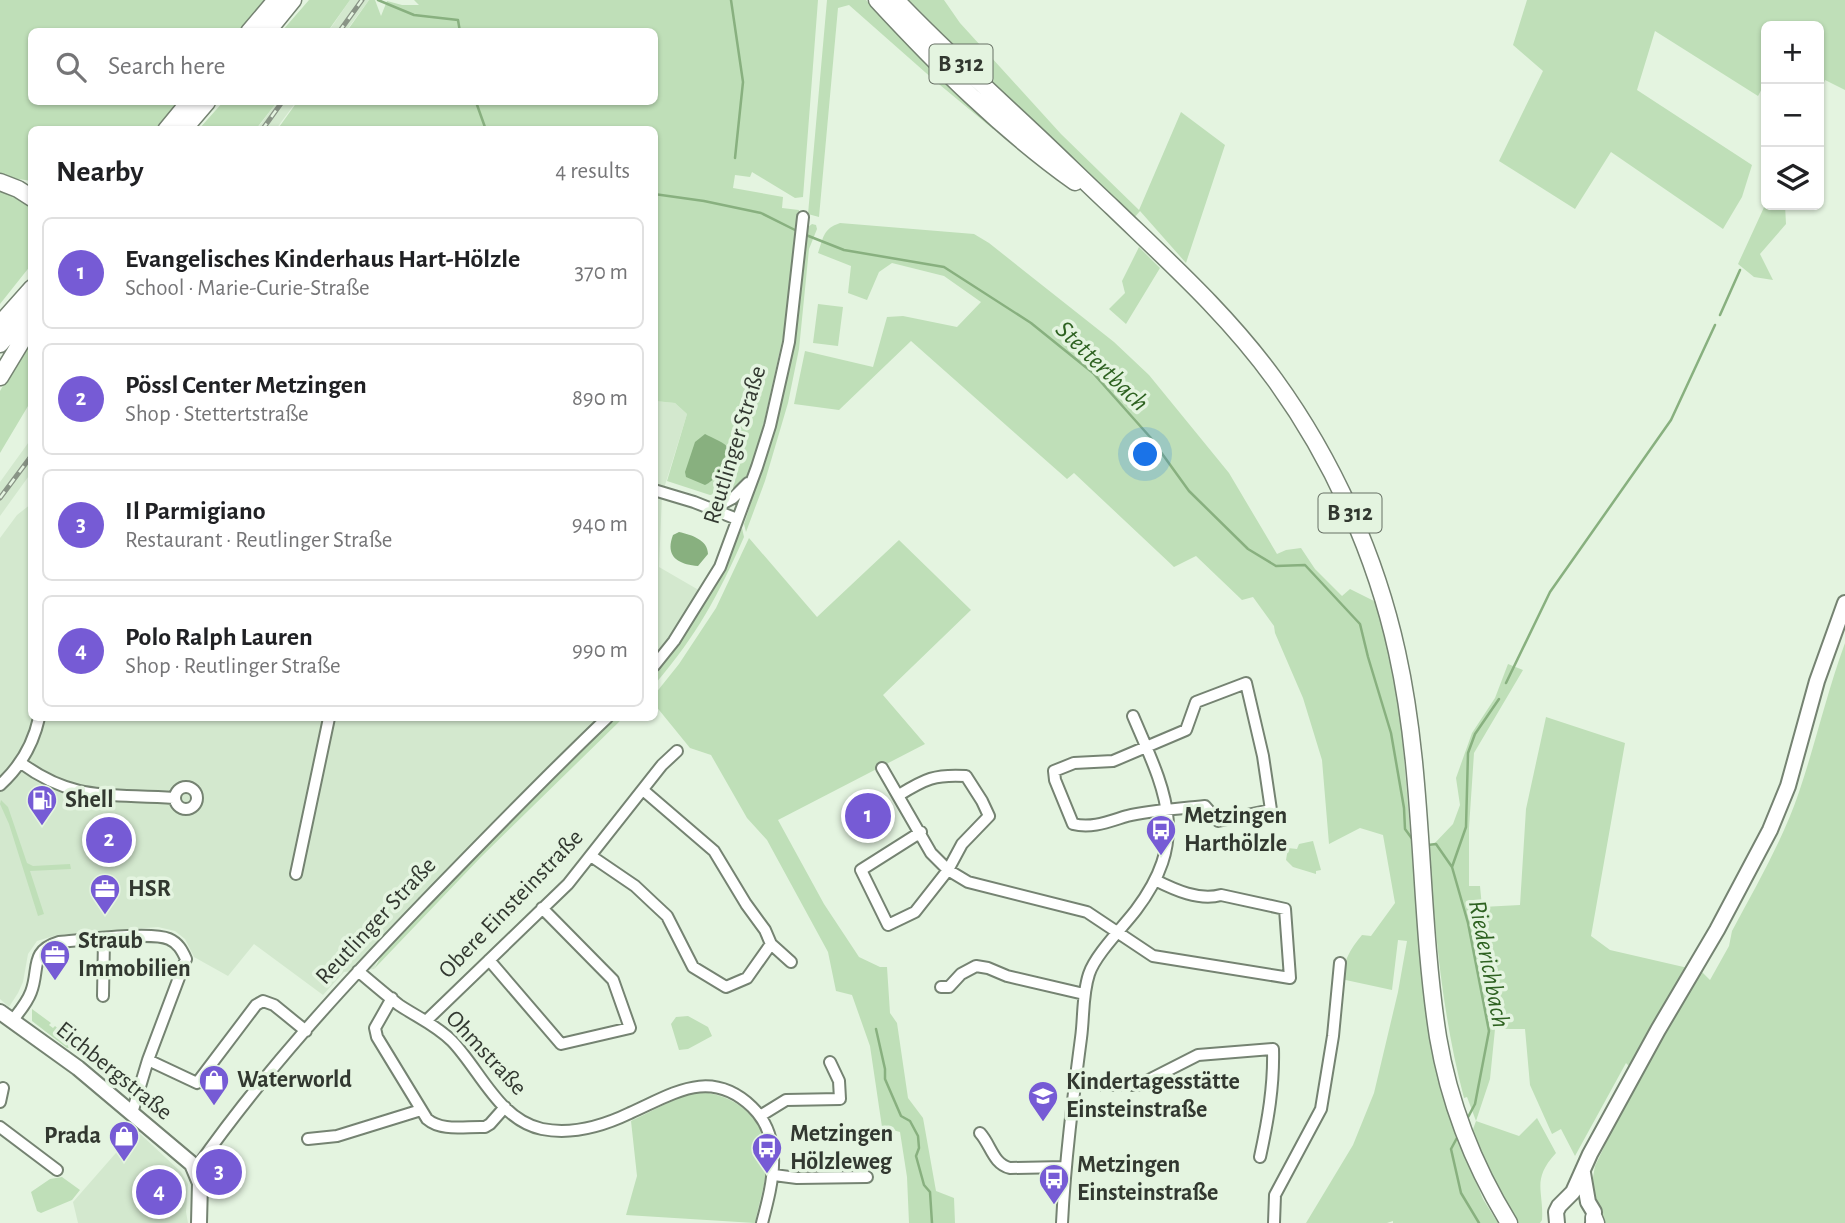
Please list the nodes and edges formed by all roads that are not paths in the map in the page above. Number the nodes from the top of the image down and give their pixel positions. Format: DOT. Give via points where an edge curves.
graph roads {
  1 [pos="276,0"];
  2 [pos="293,0"];
  3 [pos="877,0"];
  4 [pos="896,0"];
  5 [pos="252,28"];
  6 [pos="270,28"];
  7 [pos="187,105"];
  8 [pos="204,105"];
  9 [pos="169,126"];
  10 [pos="186,126"];
  11 [pos="0,181"];
  12 [pos="28,184"];
  13 [pos="28,195"];
  14 [pos="1112,208"];
  15 [pos="803,217"];
  16 [pos="28,295"];
  17 [pos="28,296"];
  18 [pos="0,324"];
  19 [pos="28,331"];
  20 [pos="0,344"];
  21 [pos="0,377"];
  22 [pos="752,479"];
  23 [pos="658,490"];
  24 [pos="712,509"];
  25 [pos="737,519"];
  26 [pos="1845,604"];
  27 [pos="658,661"];
  28 [pos="1133,716"];
  29 [pos="38,721"];
  30 [pos="328,721"];
  31 [pos="604,721"];
  32 [pos="1146,747"];
  33 [pos="677,751"];
  34 [pos="21,763"];
  35 [pos="882,768"];
  36 [pos="0,785"];
  37 [pos="643,790"];
  38 [pos="899,795"];
  39 [pos="174,798"];
  40 [pos="1167,811"];
  41 [pos="921,832"];
  42 [pos="591,856"];
  43 [pos="948,870"];
  44 [pos="296,874"];
  45 [pos="1155,880"];
  46 [pos="542,908"];
  47 [pos="1119,932"];
  48 [pos="104,939"];
  49 [pos="771,944"];
  50 [pos="489,960"];
  51 [pos="791,962"];
  52 [pos="1340,963"];
  53 [pos="358,971"];
  54 [pos="941,987"];
  55 [pos="1084,994"];
  56 [pos="103,996"];
  57 [pos="392,998"];
  58 [pos="6,1017"];
  59 [pos="427,1020"];
  60 [pos="306,1031"];
  61 [pos="148,1060"];
  62 [pos="830,1062"];
  63 [pos="1074,1085"];
  64 [pos="3,1088"];
  65 [pos="0,1102"];
  66 [pos="505,1107"];
  67 [pos="421,1110"];
  68 [pos="132,1113"];
  69 [pos="760,1116"];
  70 [pos="0,1127"];
  71 [pos="980,1133"];
  72 [pos="307,1139"];
  73 [pos="1260,1157"];
  74 [pos="1065,1167"];
  75 [pos="57,1170"];
  76 [pos="195,1170"];
  77 [pos="1583,1173"];
  78 [pos="774,1175"];
  79 [pos="867,1177"];
  80 [pos="1568,1198"];
  81 [pos="1588,1202"];
  82 [pos="1594,1221"];
  83 [pos="1555,1222"];
  84 [pos="191,1223"];
  85 [pos="199,1223"];
  86 [pos="762,1223"];
  87 [pos="1062,1223"];
  88 [pos="1274,1223"];
  89 [pos="1509,1223"];
  1 -- 5 [label="highway"];
  2 -- 6 [label="highway"];
  3 -- 14 [label="highway, B 312" via="1016,136"];
  4 -- 14 [label="highway, B 312"];
  7 -- 9 [label="highway"];
  8 -- 10 [label="highway"];
  11 -- 12 [label="highway"];
  11 -- 13 [label="highway"];
  14 -- 89 [label="highway, B 312" via="1203,294 1275,380 1339,488 1365,547 1397,652 1413,755 1439,1039 1465,1136"];
  15 -- 22 [label="street, Reutlinger Straße" via="789,342 770,426"];
  16 -- 18 [label="highway"];
  17 -- 20 [label="highway"];
  19 -- 21 [label="highway"];
  22 -- 24 [label="street" via="733,499"];
  22 -- 25 [label="street, Reutlinger Straße"];
  23 -- 24 [label="street"];
  24 -- 25 [label="street"];
  25 -- 27 [label="street, Reutlinger Straße" via="720,567"];
  26 -- 77 [label="main road" via="1770,830"];
  28 -- 32 [label="street"];
  29 -- 34 [label="street"];
  30 -- 44 [label="street"];
  31 -- 53 [label="street, Reutlinger Straße"];
  32 -- 40 [label="street"];
  32 -- 40 [label="street" via="1112,761 1074,763 1054,771 1055,780 1073,824 1079,826"];
  32 -- 40 [label="street" via="1186,730 1196,702 1246,683 1271,810 1218,821 1205,806"];
  33 -- 37 [label="street, Obere Einsteinstraße"];
  34 -- 36 [label="street"];
  34 -- 39 [label="street" via="63,788 82,793"];
  35 -- 38 [label="street"];
  37 -- 42 [label="street, Obere Einsteinstraße"];
  37 -- 49 [label="street" via="715,851"];
  38 -- 41 [label="street"];
  38 -- 43 [label="street" via="925,779 966,776 989,816 962,844"];
  40 -- 45 [label="street" via="1166,853"];
  41 -- 43 [label="street"];
  41 -- 43 [label="street" via="861,870 888,925 915,912"];
  42 -- 46 [label="street, Obere Einsteinstraße"];
  42 -- 49 [label="street" via="635,886 667,916 693,967 726,987 747,978"];
  43 -- 47 [label="street" via="984,887 1087,912"];
  45 -- 47 [label="street"];
  45 -- 47 [label="street" via="1181,892 1285,909 1290,978 1153,956"];
  46 -- 50 [label="street, Obere Einsteinstraße"];
  46 -- 50 [label="street" via="614,980 630,1027 561,1044"];
  47 -- 55 [label="street" via="1093,966"];
  48 -- 56 [label="street"];
  48 -- 58 [label="street" via="60,942 43,950 36,961 32,992"];
  48 -- 61 [label="street" via="167,937 179,945 186,959"];
  49 -- 51 [label="street"];
  50 -- 59 [label="street, Obere Einsteinstraße"];
  52 -- 88 [label="street" via="1321,1109 1275,1195"];
  53 -- 57 [label="street, Ohmstraße"];
  53 -- 60 [label="street, Reutlinger Straße"];
  54 -- 55 [label="street" via="949,987 976,966"];
  55 -- 63 [label="street"];
  57 -- 59 [label="street, Ohmstraße"];
  57 -- 67 [label="street" via="374,1028"];
  58 -- 68 [label="main road, Eichbergstraße" via="71,1062"];
  59 -- 66 [label="street, Ohmstraße" via="453,1042"];
  60 -- 61 [label="street" via="275,1005 263,1001 197,1083"];
  60 -- 76 [label="street, Reutlinger Straße" via="246,1100"];
  61 -- 68 [label="street"];
  62 -- 69 [label="street" via="839,1081 839,1099 786,1100"];
  63 -- 73 [label="street" via="1139,1085 1198,1055 1273,1049 1270,1112"];
  63 -- 74 [label="street"];
  64 -- 65 [label="street"];
  66 -- 67 [label="street" via="485,1127 434,1125"];
  66 -- 69 [label="street, Ohmstraße" via="542,1129 582,1129 618,1119 680,1089 713,1086 738,1096"];
  67 -- 72 [label="street" via="337,1136"];
  68 -- 76 [label="main road, Eichbergstraße"];
  69 -- 78 [label="street" via="772,1145"];
  70 -- 75 [label="street"];
  71 -- 74 [label="street" via="1001,1166"];
  74 -- 87 [label="street"];
  76 -- 84 [label="main road"];
  76 -- 85 [label="main road" via="201,1183"];
  77 -- 80 [label="main road"];
  77 -- 81 [label="main road"];
  78 -- 79 [label="street"];
  78 -- 86 [label="street"];
  80 -- 81 [label="main road"];
  80 -- 83 [label="main road" via="1559,1206"];
  81 -- 82 [label="main road"];
}
